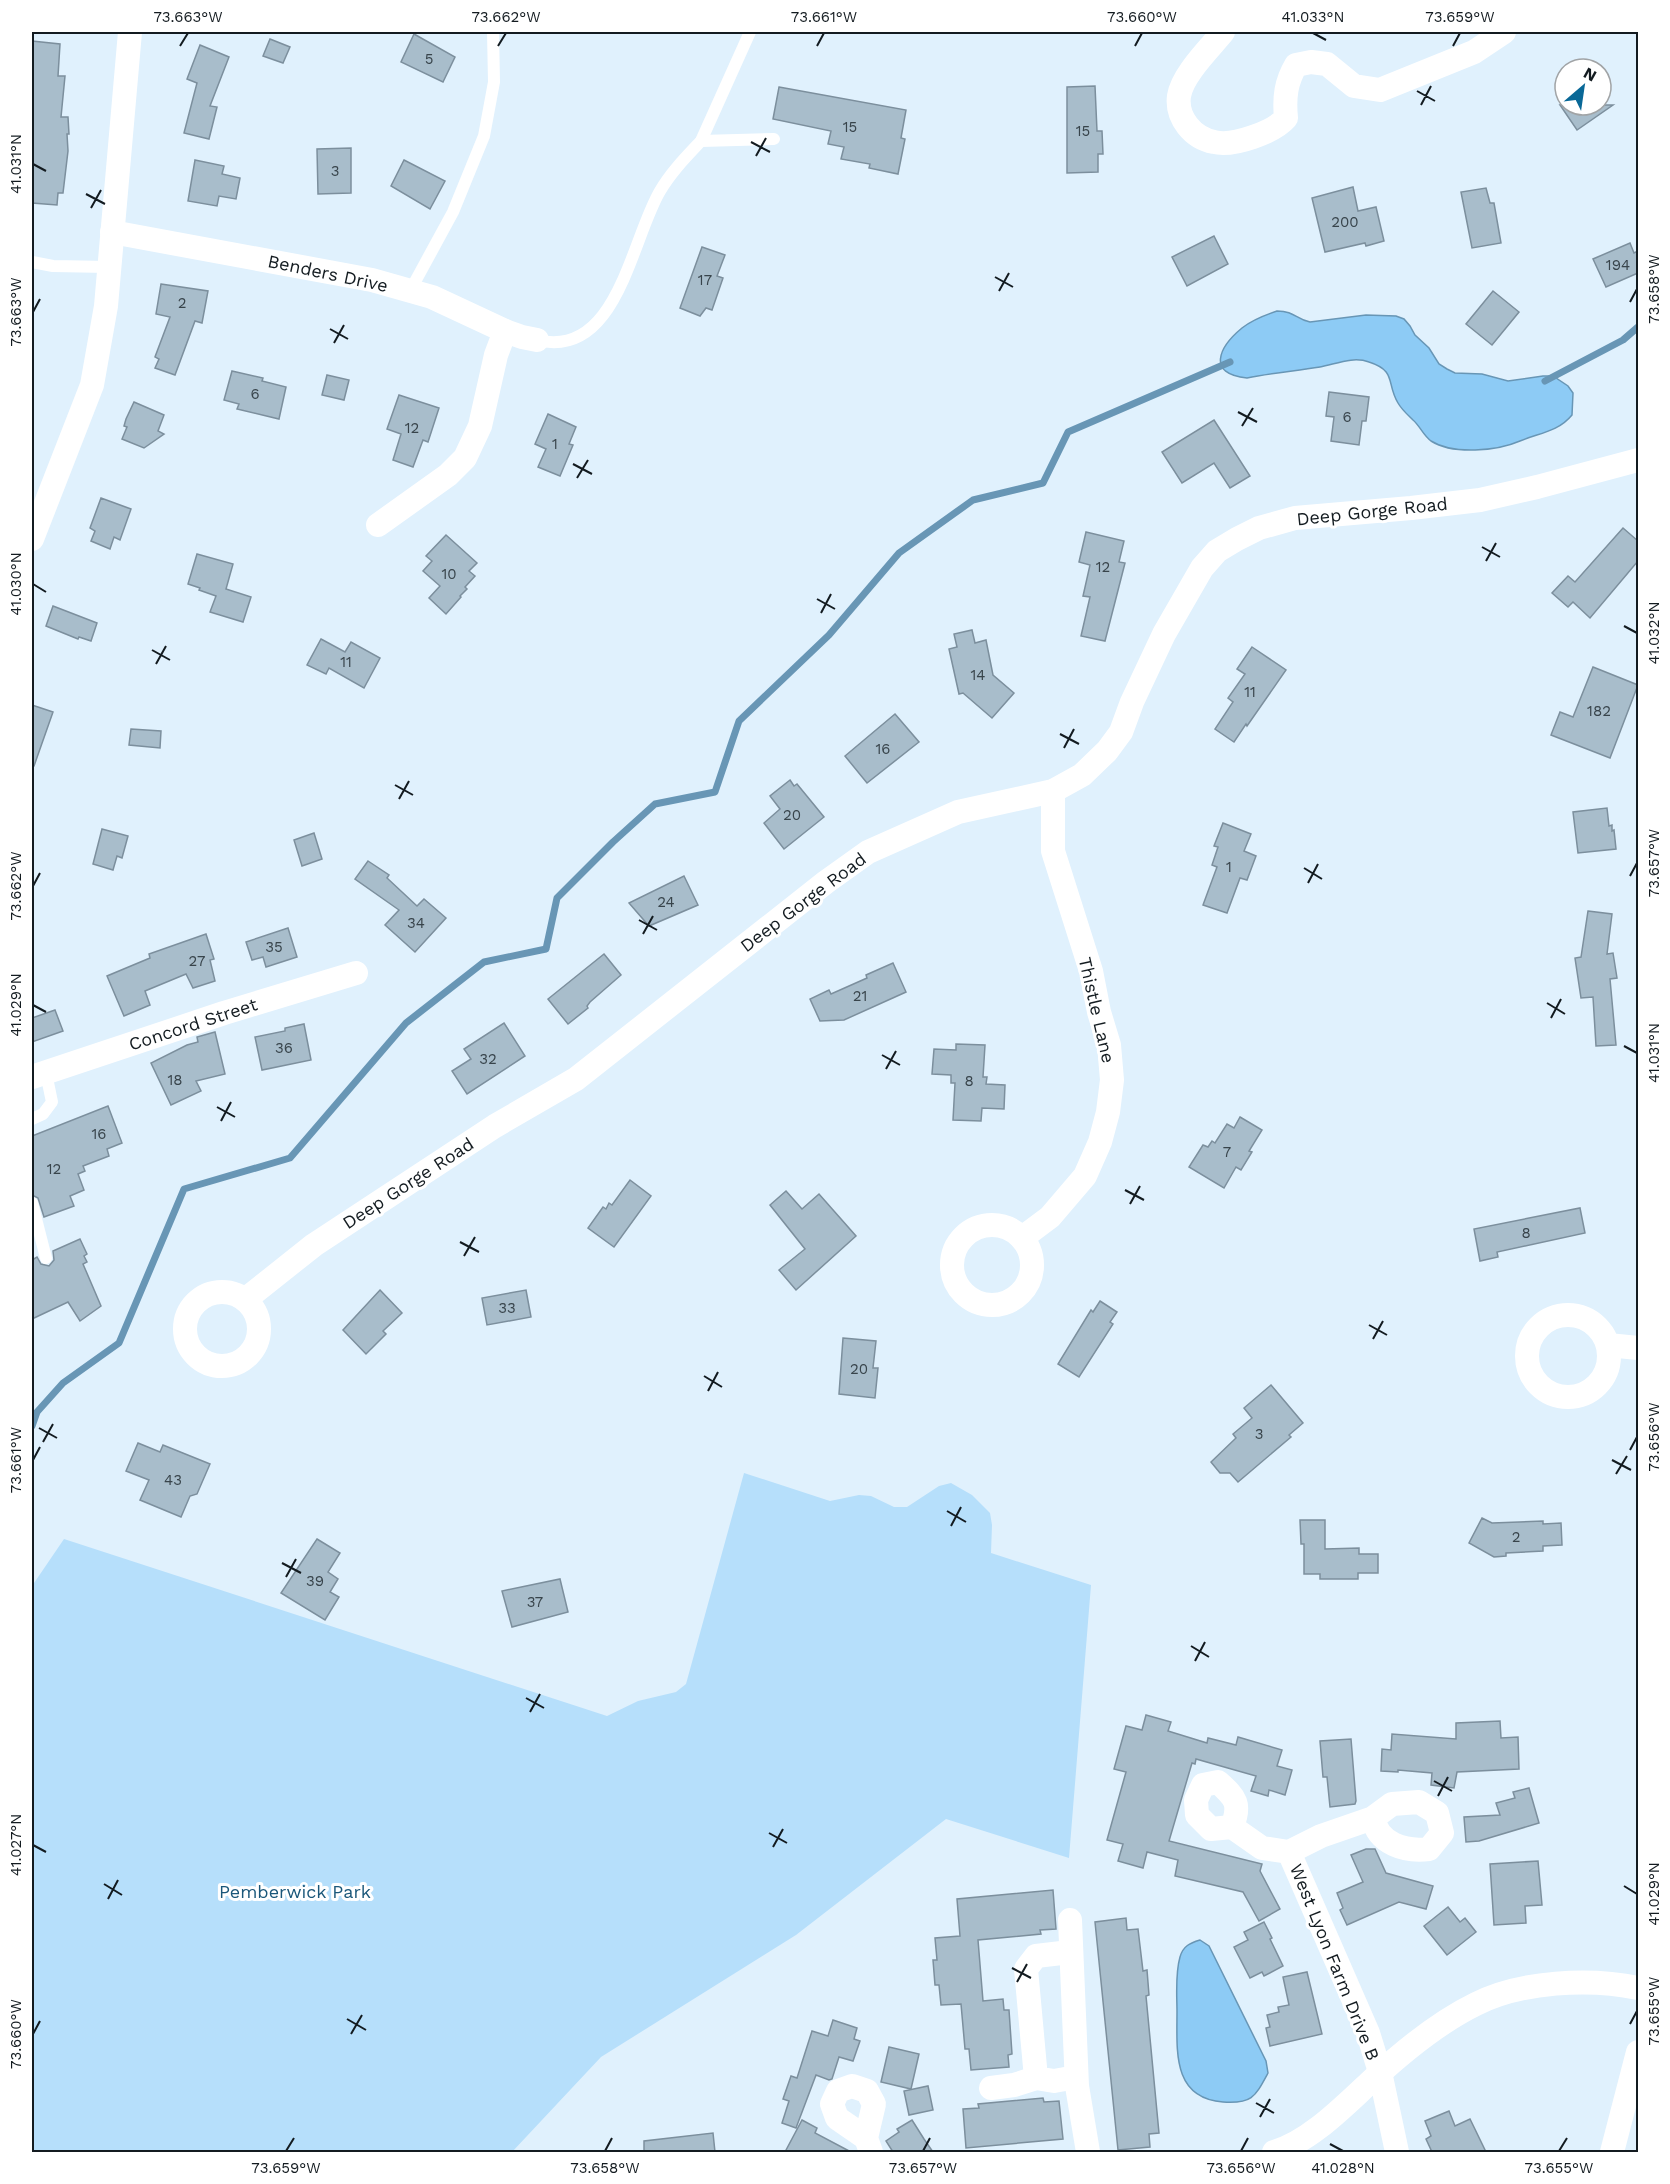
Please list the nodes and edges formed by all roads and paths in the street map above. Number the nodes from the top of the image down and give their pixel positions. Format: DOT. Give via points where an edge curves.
graph roads {
  1 [pos="130,32"];
  2 [pos="493,32"];
  3 [pos="750,32"];
  4 [pos="1223,32"];
  5 [pos="1504,32"];
  6 [pos="774,139"];
  7 [pos="701,141"];
  8 [pos="112,232"];
  9 [pos="32,262"];
  10 [pos="109,267"];
  11 [pos="410,291"];
  12 [pos="505,331"];
  13 [pos="537,340"];
  14 [pos="1638,460"];
  15 [pos="378,525"];
  16 [pos="32,539"];
  17 [pos="1053,791"];
  18 [pos="356,974"];
  19 [pos="39,1075"];
  20 [pos="32,1119"];
  21 [pos="32,1203"];
  22 [pos="1022,1238"];
  23 [pos="46,1258"];
  24 [pos="246,1299"];
  25 [pos="1608,1345"];
  26 [pos="1638,1348"];
  27 [pos="1373,1818"];
  28 [pos="1232,1827"];
  29 [pos="1289,1852"];
  30 [pos="1070,1920"];
  31 [pos="1070,1952"];
  32 [pos="1638,1988"];
  33 [pos="1638,2052"];
  34 [pos="1380,2072"];
  35 [pos="1076,2077"];
  36 [pos="1036,2078"];
  37 [pos="991,2088"];
  38 [pos="1088,2152"];
  39 [pos="1274,2152"];
  40 [pos="1397,2152"];
  41 [pos="1612,2152"];
  1 -- 8 [label="street"];
  2 -- 11 [label="lane" via="494,82 484,136 453,212"];
  3 -- 7 [label="lane"];
  4 -- 5 [label="street" via="1179,94 1179,110 1185,124 1215,143 1232,143 1281,124 1286,118 1288,79 1296,64 1327,64 1354,87 1380,90 1473,52"];
  6 -- 7 [label="lane"];
  7 -- 13 [label="lane" via="659,193 604,314 592,328 568,342 551,344"];
  8 -- 10 [label="street"];
  8 -- 11 [label="street, Benders Drive" via="372,280"];
  9 -- 10 [label="lane"];
  10 -- 16 [label="street" via="92,385"];
  11 -- 12 [label="street, Benders Drive" via="432,297"];
  12 -- 13 [label="street, Benders Drive"];
  12 -- 15 [label="street" via="480,426 465,458 448,476"];
  14 -- 17 [label="street, Deep Gorge Road" via="1480,500 1295,518 1237,539 1217,551 1202,568 1164,634 1121,732 1082,775"];
  17 -- 22 [label="street, Thistle Lane" via="1053,851 1091,971 1109,1045 1112,1080 1100,1142 1085,1176 1050,1217"];
  17 -- 24 [label="street, Deep Gorge Road" via="958,812 868,852 576,1079 495,1126 332,1233"];
  18 -- 19 [label="street, Concord Street"];
  19 -- 20 [label="lane" via="52,1102 43,1114"];
  21 -- 23 [label="lane"];
  25 -- 26 [label="street"];
  27 -- 29 [label="street, West Lyon Farm Drive B"];
  28 -- 29 [label="street, West Lyon Farm Drive B" via="1262,1848"];
  29 -- 34 [label="street, West Lyon Farm Drive B" via="1368,2033"];
  30 -- 31 [label="street"];
  31 -- 35 [label="street"];
  31 -- 36 [label="street" via="1036,1956 1026,1969"];
  32 -- 34 [label="street" via="1574,1983 1502,1994 1476,2003 1437,2027"];
  33 -- 41 [label="street"];
  34 -- 39 [label="street" via="1335,2114 1287,2149"];
  34 -- 40 [label="street, West Lyon Farm Drive B"];
  35 -- 36 [label="street" via="1054,2081"];
  35 -- 38 [label="street"];
  36 -- 37 [label="street"];
}
